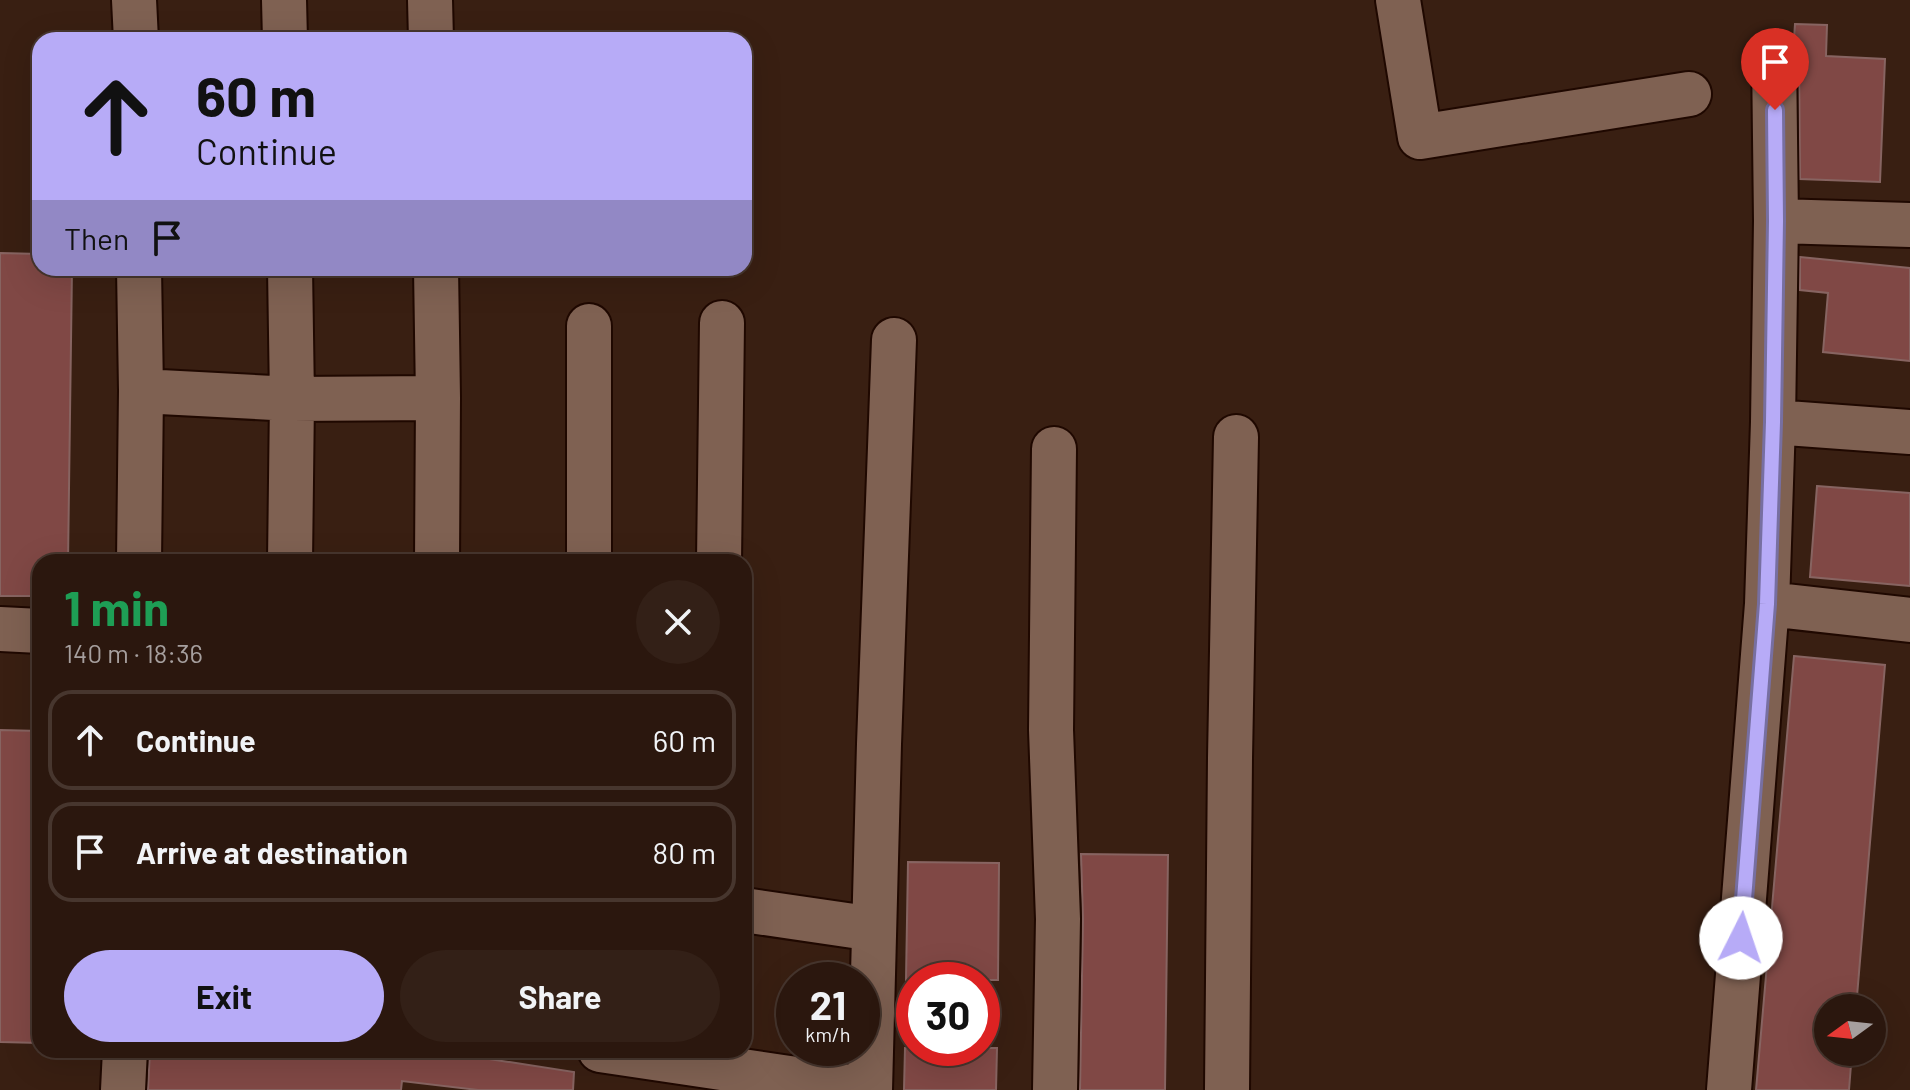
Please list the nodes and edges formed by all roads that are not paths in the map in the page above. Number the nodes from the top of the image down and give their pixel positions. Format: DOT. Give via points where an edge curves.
graph roads {
  1 [pos="134,0"];
  2 [pos="284,0"];
  3 [pos="430,0"];
  4 [pos="1398,0"];
  5 [pos="136,32"];
  6 [pos="285,32"];
  7 [pos="431,32"];
  8 [pos="1774,54"];
  9 [pos="1689,94"];
  10 [pos="1776,221"];
  11 [pos="1910,225"];
  12 [pos="139,276"];
  13 [pos="290,276"];
  14 [pos="436,276"];
  15 [pos="722,323"];
  16 [pos="589,326"];
  17 [pos="894,340"];
  18 [pos="141,391"];
  19 [pos="438,398"];
  20 [pos="292,399"];
  21 [pos="1773,422"];
  22 [pos="1910,432"];
  23 [pos="1236,437"];
  24 [pos="1054,449"];
  25 [pos="139,554"];
  26 [pos="290,554"];
  27 [pos="437,554"];
  28 [pos="589,554"];
  29 [pos="719,554"];
  30 [pos="1767,604"];
  31 [pos="1910,620"];
  32 [pos="0,629"];
  33 [pos="32,631"];
  34 [pos="752,911"];
  35 [pos="874,929"];
  36 [pos="125,1058"];
  37 [pos="654,1058"];
  38 [pos="123,1090"];
  39 [pos="870,1090"];
  40 [pos="1055,1090"];
  41 [pos="1227,1090"];
  42 [pos="1729,1090"];
  1 -- 5 [label="street"];
  2 -- 6 [label="street"];
  3 -- 7 [label="street"];
  4 -- 9 [label="street" via="1420,137"];
  8 -- 10 [label="street"];
  10 -- 11 [label="street"];
  10 -- 21 [label="street"];
  12 -- 18 [label="street"];
  13 -- 20 [label="street"];
  14 -- 19 [label="street"];
  15 -- 29 [label="street"];
  16 -- 28 [label="street"];
  17 -- 35 [label="street"];
  18 -- 20 [label="street"];
  18 -- 25 [label="street"];
  19 -- 20 [label="street"];
  19 -- 27 [label="street"];
  20 -- 26 [label="street"];
  21 -- 22 [label="street"];
  21 -- 30 [label="street"];
  23 -- 41 [label="street"];
  24 -- 40 [label="street"];
  30 -- 31 [label="street"];
  30 -- 42 [label="street"];
  32 -- 33 [label="street"];
  34 -- 35 [label="street"];
  35 -- 39 [label="street"];
  36 -- 38 [label="street"];
  37 -- 39 [label="street"];
}
